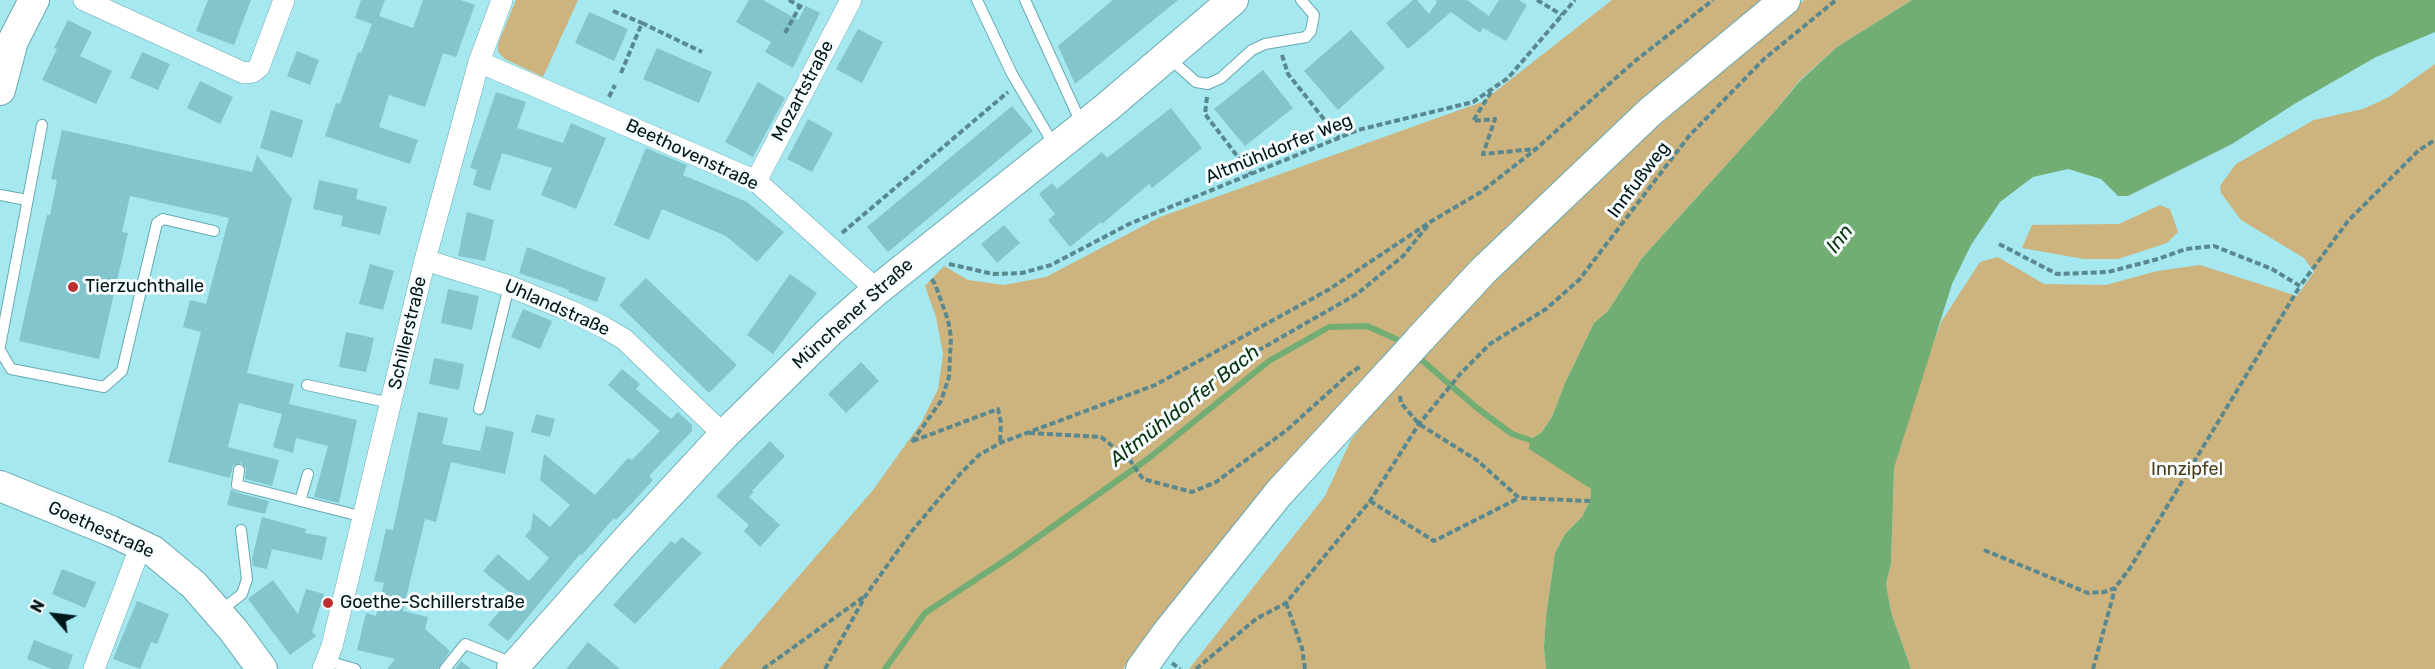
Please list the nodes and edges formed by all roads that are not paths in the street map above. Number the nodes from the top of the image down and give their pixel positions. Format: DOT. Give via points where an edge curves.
graph roads {
  1 [pos="34,0"];
  2 [pos="84,0"];
  3 [pos="284,0"];
  4 [pos="502,0"];
  5 [pos="851,0"];
  6 [pos="977,0"];
  7 [pos="1025,0"];
  8 [pos="1233,0"];
  9 [pos="1301,0"];
  10 [pos="1785,0"];
  11 [pos="1168,57"];
  12 [pos="479,62"];
  13 [pos="2,72"];
  14 [pos="42,125"];
  15 [pos="1083,127"];
  16 [pos="1056,148"];
  17 [pos="756,181"];
  18 [pos="0,195"];
  19 [pos="27,200"];
  20 [pos="214,231"];
  21 [pos="425,260"];
  22 [pos="509,286"];
  23 [pos="877,290"];
  24 [pos="0,348"];
  25 [pos="307,385"];
  26 [pos="391,403"];
  27 [pos="479,409"];
  28 [pos="724,435"];
  29 [pos="239,470"];
  30 [pos="308,474"];
  31 [pos="0,486"];
  32 [pos="300,501"];
  33 [pos="363,517"];
  34 [pos="241,531"];
  35 [pos="141,545"];
  36 [pos="219,612"];
  37 [pos="325,665"];
  38 [pos="514,666"];
  39 [pos="94,669"];
  40 [pos="262,669"];
  41 [pos="355,669"];
  42 [pos="444,669"];
  43 [pos="1142,669"];
  1 -- 13 [label="street"];
  2 -- 3 [label="street" via="244,74 259,67"];
  4 -- 12 [label="street, Schillerstraße"];
  5 -- 17 [label="street, Mozartstraße"];
  6 -- 16 [label="lane" via="1018,84"];
  7 -- 15 [label="lane"];
  8 -- 11 [label="street, Münchener Straße"];
  9 -- 11 [label="lane" via="1314,15 1306,37 1252,50 1221,78 1208,84 1196,82"];
  10 -- 43 [label="street, bridge" via="1650,112 1483,271 1279,493"];
  11 -- 15 [label="street, Münchener Straße"];
  12 -- 17 [label="street, Beethovenstraße"];
  12 -- 21 [label="street, Schillerstraße"];
  14 -- 19 [label="lane"];
  15 -- 16 [label="street, Münchener Straße"];
  16 -- 23 [label="street, Münchener Straße"];
  17 -- 23 [label="street, Beethovenstraße"];
  18 -- 19 [label="lane"];
  19 -- 24 [label="lane"];
  20 -- 24 [label="lane" via="163,219 158,223 122,371 104,387 11,369"];
  21 -- 22 [label="street, Uhlandstraße"];
  21 -- 26 [label="street, Schillerstraße"];
  22 -- 27 [label="lane"];
  22 -- 28 [label="street, Uhlandstraße" via="573,312 624,339"];
  23 -- 28 [label="street, Münchener Straße"];
  25 -- 26 [label="lane"];
  26 -- 33 [label="street, Schillerstraße"];
  28 -- 38 [label="street, Münchener Straße"];
  29 -- 32 [label="lane" via="237,485"];
  30 -- 32 [label="lane"];
  31 -- 35 [label="street, Goethestraße"];
  32 -- 33 [label="lane"];
  33 -- 37 [label="street, Schillerstraße"];
  34 -- 36 [label="lane" via="246,583 242,594"];
  35 -- 36 [label="street, Goethestraße" via="176,568"];
  35 -- 39 [label="street"];
  36 -- 40 [label="street, Goethestraße"];
  37 -- 41 [label="lane"];
  38 -- 42 [label="lane" via="465,644"];
}
